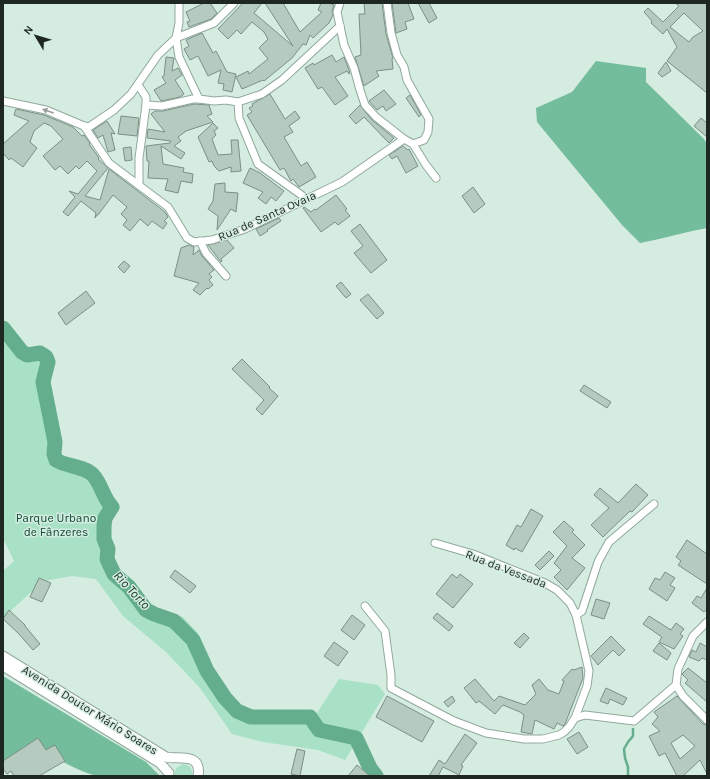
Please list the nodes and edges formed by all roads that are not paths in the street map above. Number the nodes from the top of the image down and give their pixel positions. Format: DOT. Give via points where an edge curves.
graph roads {
  1 [pos="179,3"];
  2 [pos="234,3"];
  3 [pos="340,3"];
  4 [pos="387,3"];
  5 [pos="340,26"];
  6 [pos="176,38"];
  7 [pos="138,86"];
  8 [pos="199,99"];
  9 [pos="3,101"];
  10 [pos="238,102"];
  11 [pos="146,105"];
  12 [pos="84,126"];
  13 [pos="404,139"];
  14 [pos="413,144"];
  15 [pos="436,178"];
  16 [pos="139,185"];
  17 [pos="307,199"];
  18 [pos="200,241"];
  19 [pos="226,276"];
  20 [pos="654,504"];
  21 [pos="435,543"];
  22 [pos="366,606"];
  23 [pos="576,615"];
  24 [pos="707,622"];
  25 [pos="3,656"];
  26 [pos="3,666"];
  27 [pos="676,685"];
  28 [pos="575,718"];
  29 [pos="707,720"];
  30 [pos="178,758"];
  31 [pos="169,775"];
  32 [pos="199,775"];
  1 -- 6 [label="street"];
  2 -- 6 [label="street" via="214,23"];
  3 -- 5 [label="street" via="337,12"];
  4 -- 14 [label="street" via="391,33 397,55 404,67 406,80 429,119 428,132 424,140"];
  5 -- 10 [label="street" via="282,80 262,94"];
  5 -- 13 [label="street" via="365,105"];
  6 -- 7 [label="street" via="158,55"];
  6 -- 8 [label="street" via="179,57"];
  7 -- 11 [label="street" via="146,97"];
  7 -- 12 [label="street" via="114,110 89,127"];
  8 -- 10 [label="street"];
  8 -- 11 [label="street" via="162,106"];
  12 -- 9 [label="street, one-way" via="46,110"];
  10 -- 17 [label="street" via="239,118 258,164"];
  11 -- 16 [label="street" via="139,158"];
  12 -- 16 [label="street" via="109,163"];
  13 -- 14 [label="street"];
  13 -- 17 [label="street, Rua de Santa Ovaia" via="342,182"];
  14 -- 15 [label="street"];
  16 -- 18 [label="street" via="168,207 187,238 194,242"];
  17 -- 18 [label="street, Rua de Santa Ovaia" via="245,229 212,240"];
  18 -- 19 [label="street" via="206,253"];
  20 -- 23 [label="street" via="609,542 598,562 582,611"];
  21 -- 23 [label="street, Rua da Vessada" via="473,554 545,583 564,596"];
  22 -- 28 [label="street, Rua da Vessada" via="384,631 391,688 454,721 486,733 543,739 564,732"];
  23 -- 28 [label="street, Rua da Vessada" via="589,670 587,686"];
  24 -- 27 [label="street" via="693,636 678,669"];
  25 -- 30 [label="main road, Avenida Doutor Mário Soares" via="166,757"];
  26 -- 31 [label="main road, Avenida Doutor Mário Soares" via="160,763"];
  27 -- 28 [label="street" via="634,721 585,715"];
  27 -- 29 [label="street" via="683,696"];
  30 -- 31 [label="main road, Avenida Doutor Mário Soares" via="171,764"];
  30 -- 32 [label="main road, Avenida Doutor Mário Soares" via="193,760"];
}
